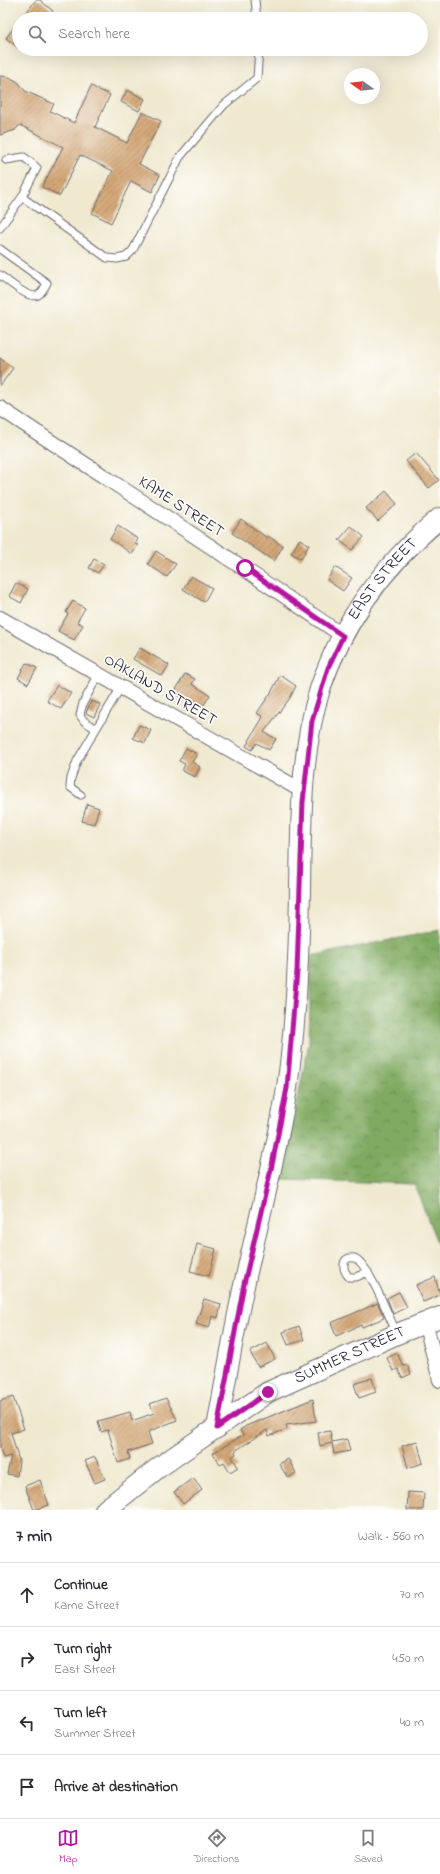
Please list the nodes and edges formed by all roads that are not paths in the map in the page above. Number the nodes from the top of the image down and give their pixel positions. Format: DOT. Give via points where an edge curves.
graph roads {
  1 [pos="255,0"];
  2 [pos="256,12"];
  3 [pos="259,56"];
  4 [pos="6,160"];
  5 [pos="22,197"];
  6 [pos="0,228"];
  7 [pos="0,249"];
  8 [pos="0,275"];
  9 [pos="0,408"];
  10 [pos="440,518"];
  11 [pos="0,618"];
  12 [pos="343,636"];
  13 [pos="99,674"];
  14 [pos="121,687"];
  15 [pos="96,729"];
  16 [pos="304,792"];
  17 [pos="81,796"];
  18 [pos="368,1272"];
  19 [pos="433,1319"];
  20 [pos="397,1334"];
  21 [pos="440,1380"];
  22 [pos="217,1428"];
  23 [pos="111,1508"];
  1 -- 2 [label="lane"];
  3 -- 5 [label="lane" via="257,78 224,105 180,157 138,242 126,257 107,258"];
  4 -- 5 [label="lane" via="24,157 37,168"];
  5 -- 6 [label="lane"];
  7 -- 8 [label="lane" via="47,283 39,295 33,297"];
  9 -- 12 [label="street, KAME STREET" via="245,568"];
  10 -- 12 [label="street, EAST STREET" via="389,566"];
  11 -- 13 [label="street, OAKLAND STREET"];
  12 -- 16 [label="street, EAST STREET" via="328,668 312,721"];
  13 -- 14 [label="street, OAKLAND STREET"];
  13 -- 15 [label="lane" via="83,703 80,714"];
  14 -- 15 [label="lane"];
  14 -- 16 [label="street, OAKLAND STREET"];
  15 -- 17 [label="lane" via="77,761 71,778 70,787"];
  16 -- 22 [label="street, EAST STREET" via="297,971 287,1088 244,1284"];
  18 -- 20 [label="lane"];
  19 -- 20 [label="street, SUMMER STREET"];
  19 -- 21 [label="street"];
  20 -- 22 [label="street, SUMMER STREET" via="268,1392"];
  22 -- 23 [label="street, SUMMER STREET" via="158,1468"];
}
